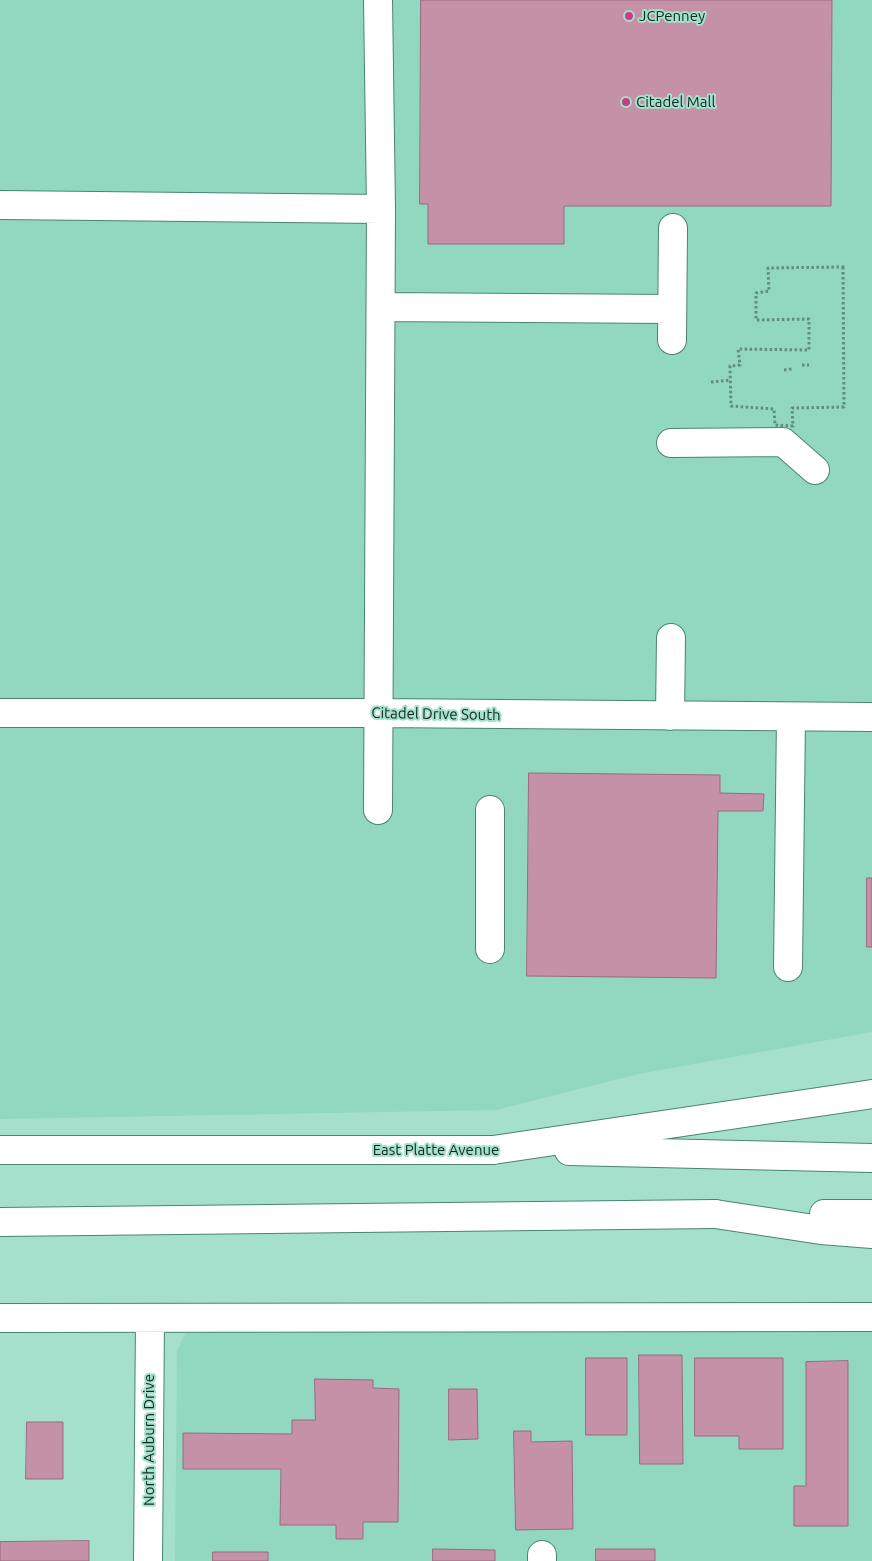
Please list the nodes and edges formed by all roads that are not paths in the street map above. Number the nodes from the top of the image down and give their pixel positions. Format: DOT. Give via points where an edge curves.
graph roads {
  1 [pos="378,0"];
  2 [pos="0,206"];
  3 [pos="381,209"];
  4 [pos="673,228"];
  5 [pos="381,307"];
  6 [pos="672,309"];
  7 [pos="672,340"];
  8 [pos="671,443"];
  9 [pos="815,470"];
  10 [pos="671,638"];
  11 [pos="0,713"];
  12 [pos="379,713"];
  13 [pos="670,716"];
  14 [pos="792,717"];
  15 [pos="872,717"];
  16 [pos="378,810"];
  17 [pos="490,810"];
  18 [pos="490,949"];
  19 [pos="788,967"];
  20 [pos="872,1094"];
  21 [pos="0,1150"];
  22 [pos="493,1150"];
  23 [pos="872,1158"];
  24 [pos="715,1214"];
  25 [pos="872,1214"];
  26 [pos="0,1222"];
  27 [pos="872,1234"];
  28 [pos="872,1317"];
  29 [pos="0,1318"];
  30 [pos="150,1319"];
  31 [pos="148,1561"];
  1 -- 3 [label="main road"];
  2 -- 3 [label="main road"];
  3 -- 5 [label="main road"];
  4 -- 6 [label="main road"];
  5 -- 6 [label="main road"];
  5 -- 12 [label="main road"];
  6 -- 7 [label="main road"];
  8 -- 9 [label="main road" via="783,442"];
  10 -- 13 [label="main road"];
  11 -- 12 [label="main road, Citadel Drive South"];
  12 -- 13 [label="main road, Citadel Drive South"];
  12 -- 16 [label="main road"];
  13 -- 14 [label="main road, Citadel Drive South"];
  14 -- 15 [label="main road, Citadel Drive South"];
  14 -- 19 [label="main road"];
  17 -- 18 [label="main road"];
  20 -- 22 [label="main road"];
  21 -- 22 [label="main road, East Platte Avenue"];
  22 -- 23 [label="main road, East Platte Avenue"];
  24 -- 25 [label="main road"];
  24 -- 26 [label="main road"];
  24 -- 27 [label="main road"];
  28 -- 30 [label="main road"];
  29 -- 30 [label="main road"];
  30 -- 31 [label="main road, North Auburn Drive"];
}
